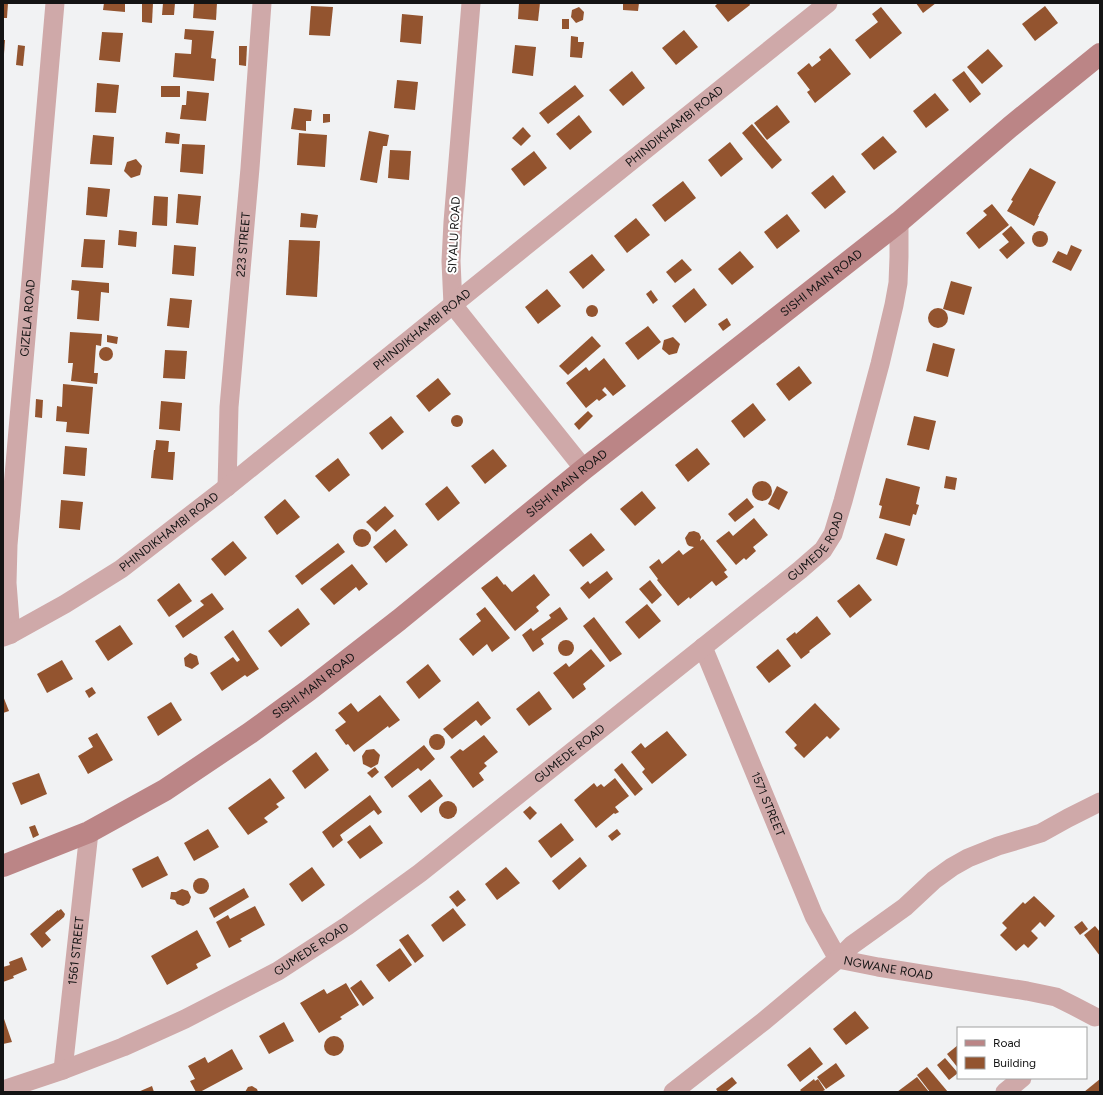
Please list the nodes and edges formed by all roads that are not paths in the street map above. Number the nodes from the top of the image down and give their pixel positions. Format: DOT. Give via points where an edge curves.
graph roads {
  1 [pos="55,3"];
  2 [pos="262,3"];
  3 [pos="471,3"];
  4 [pos="828,3"];
  5 [pos="1100,54"];
  6 [pos="898,222"];
  7 [pos="453,305"];
  8 [pos="584,469"];
  9 [pos="228,487"];
  10 [pos="7,636"];
  11 [pos="703,647"];
  12 [pos="1100,802"];
  13 [pos="89,832"];
  14 [pos="3,866"];
  15 [pos="838,959"];
  16 [pos="1093,1020"];
  17 [pos="63,1070"];
  18 [pos="1021,1079"];
  19 [pos="3,1090"];
  20 [pos="673,1092"];
  21 [pos="1005,1092"];
  1 -- 10 [label="street, GIZELA ROAD" via="8,545"];
  2 -- 9 [label="street, 223 STREET" via="230,399"];
  3 -- 7 [label="street, SIYALU ROAD" via="453,222"];
  4 -- 7 [label="street, PHINDIKHAMBI ROAD"];
  5 -- 6 [label="street, SISHI MAIN ROAD"];
  6 -- 8 [label="street, SISHI MAIN ROAD"];
  6 -- 11 [label="street, GUMEDE ROAD" via="898,270 894,305 834,534 823,550 800,570"];
  7 -- 8 [label="street"];
  7 -- 9 [label="street, PHINDIKHAMBI ROAD"];
  8 -- 13 [label="street, SISHI MAIN ROAD" via="400,620 268,720 165,790"];
  9 -- 10 [label="street, PHINDIKHAMBI ROAD" via="121,569"];
  11 -- 15 [label="street, 1571 STREET" via="814,916"];
  11 -- 17 [label="street, GUMEDE ROAD" via="420,873 347,926 278,971 185,1019 124,1047"];
  12 -- 15 [label="street" via="1041,833 998,846 952,867 905,907 852,945"];
  13 -- 14 [label="street, SISHI MAIN ROAD"];
  13 -- 17 [label="street, 1561 STREET"];
  15 -- 16 [label="street, NGWANE ROAD" via="1056,997"];
  15 -- 20 [label="street, NGWANE ROAD"];
  17 -- 19 [label="street, GUMEDE ROAD"];
  18 -- 21 [label="street"];
}
